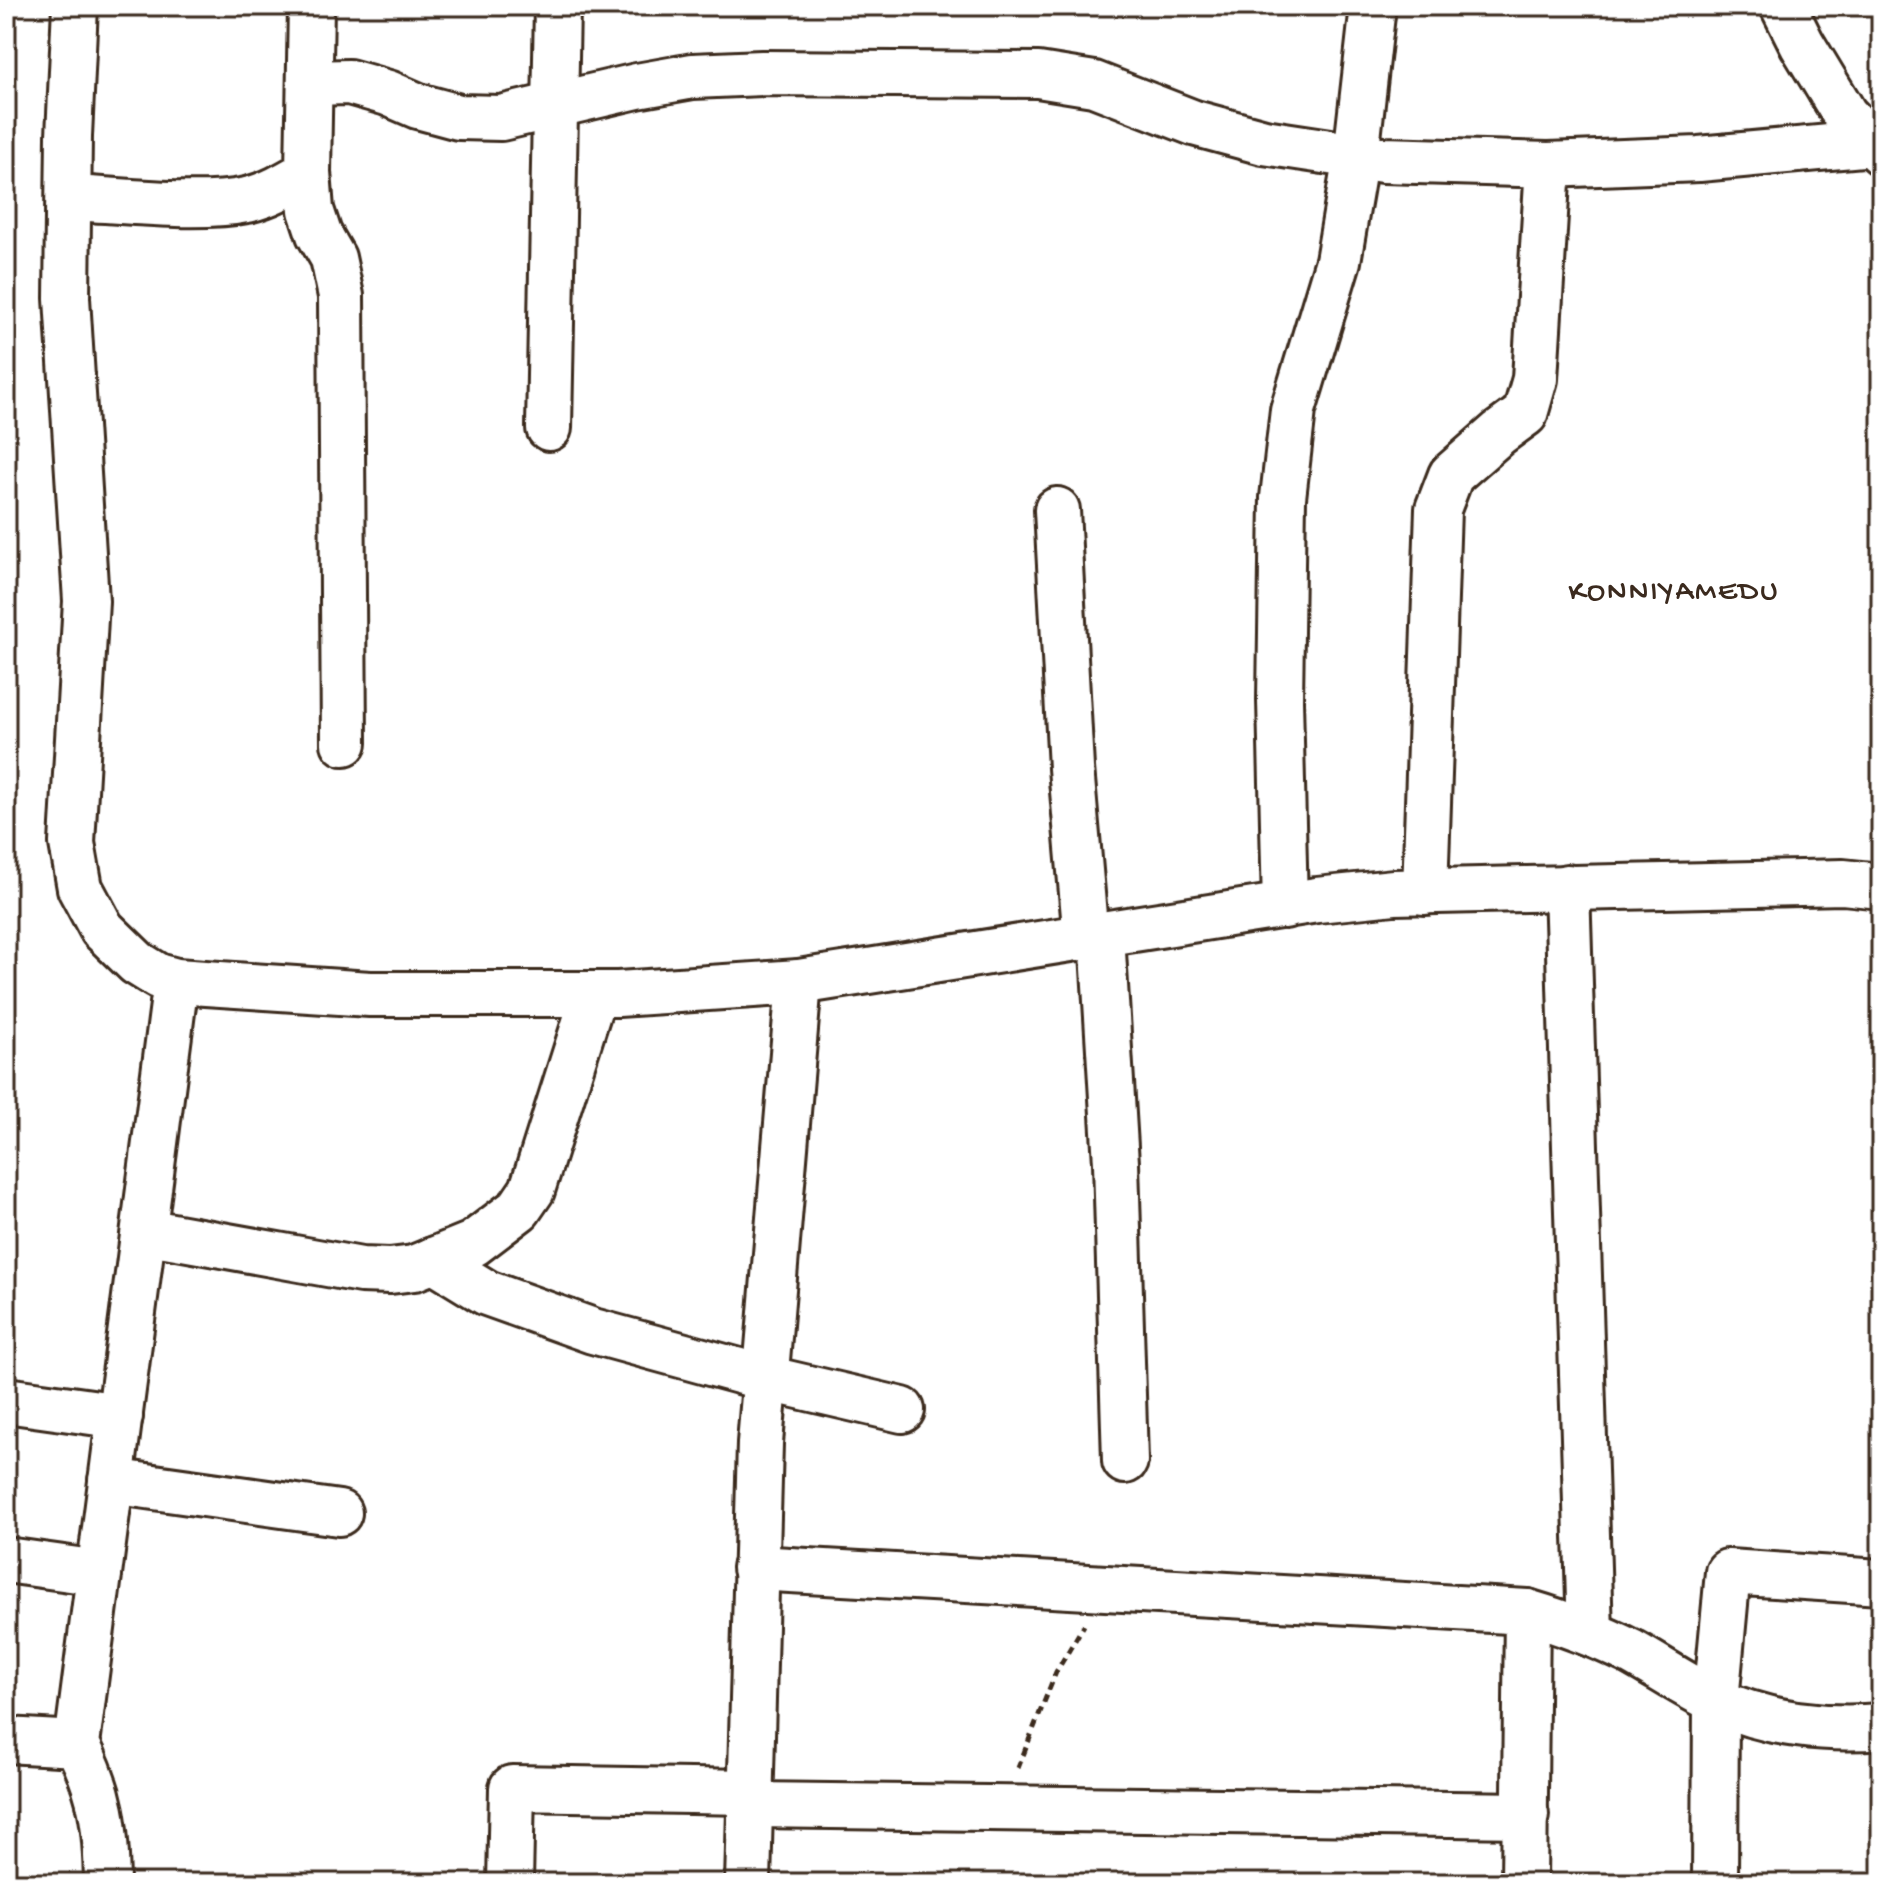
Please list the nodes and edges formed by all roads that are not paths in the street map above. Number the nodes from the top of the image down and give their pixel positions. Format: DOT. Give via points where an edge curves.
graph roads {
  1 [pos="75,6"];
  2 [pos="311,6"];
  3 [pos="557,6"];
  4 [pos="1373,6"];
  5 [pos="1783,6"];
  6 [pos="310,83"];
  7 [pos="555,107"];
  8 [pos="1877,147"];
  9 [pos="1356,156"];
  10 [pos="1548,165"];
  11 [pos="308,172"];
  12 [pos="69,198"];
  13 [pos="549,428"];
  14 [pos="1057,510"];
  15 [pos="344,743"];
  16 [pos="1881,886"];
  17 [pos="1567,887"];
  18 [pos="1425,892"];
  19 [pos="1285,906"];
  20 [pos="1094,937"];
  21 [pos="176,981"];
  22 [pos="799,982"];
  23 [pos="594,994"];
  24 [pos="144,1231"];
  25 [pos="433,1260"];
  26 [pos="765,1378"];
  27 [pos="6,1400"];
  28 [pos="902,1410"];
  29 [pos="120,1416"];
  30 [pos="1125,1461"];
  31 [pos="111,1481"];
  32 [pos="339,1513"];
  33 [pos="6,1560"];
  34 [pos="755,1568"];
  35 [pos="99,1573"];
  36 [pos="1881,1582"];
  37 [pos="1527,1612"];
  38 [pos="1590,1633"];
  39 [pos="1716,1701"];
  40 [pos="1881,1726"];
  41 [pos="6,1740"];
  42 [pos="77,1744"];
  43 [pos="750,1798"];
  44 [pos="1526,1815"];
  45 [pos="107,1883"];
  46 [pos="510,1883"];
  47 [pos="748,1883"];
  48 [pos="1524,1883"];
  49 [pos="1715,1883"];
  1 -- 12 [label="street"];
  2 -- 6 [label="street"];
  3 -- 7 [label="street"];
  4 -- 9 [label="street"];
  5 -- 8 [label="street" via="1845,115"];
  6 -- 7 [label="street" via="349,82 459,117 501,118"];
  6 -- 11 [label="street"];
  7 -- 9 [label="street" via="693,76 1038,75 1094,84 1194,123 1264,142"];
  7 -- 13 [label="street"];
  8 -- 10 [label="street"];
  9 -- 10 [label="street"];
  9 -- 19 [label="street" via="1338,261 1293,410 1283,498"];
  10 -- 18 [label="street" via="1535,379 1525,414 1451,475 1438,509"];
  11 -- 12 [label="street" via="274,191 228,203"];
  11 -- 15 [label="street" via="311,210 333,258 341,296"];
  12 -- 21 [label="street" via="67,298 86,601 73,858 80,888 102,929 137,963"];
  14 -- 20 [label="street" via="1071,768"];
  16 -- 17 [label="street" via="1843,882"];
  17 -- 18 [label="street"];
  17 -- 38 [label="street"];
  18 -- 19 [label="street"];
  19 -- 20 [label="street"];
  20 -- 22 [label="street"];
  20 -- 30 [label="street" via="1116,1163"];
  21 -- 23 [label="street" via="370,994"];
  21 -- 24 [label="street"];
  22 -- 23 [label="street"];
  22 -- 26 [label="street"];
  23 -- 25 [label="street" via="532,1190 498,1227"];
  24 -- 25 [label="street" via="361,1270 414,1268"];
  24 -- 29 [label="street"];
  25 -- 26 [label="street" via="487,1293 536,1312"];
  26 -- 28 [label="street"];
  26 -- 34 [label="street"];
  27 -- 29 [label="street"];
  29 -- 31 [label="street"];
  31 -- 32 [label="street"];
  31 -- 35 [label="street"];
  33 -- 35 [label="street"];
  34 -- 37 [label="street"];
  34 -- 43 [label="street"];
  35 -- 42 [label="street"];
  36 -- 39 [label="street" via="1728,1572"];
  37 -- 38 [label="street"];
  37 -- 44 [label="street"];
  38 -- 39 [label="street"];
  39 -- 40 [label="street" via="1796,1723"];
  39 -- 49 [label="street"];
  41 -- 42 [label="street"];
  42 -- 45 [label="street" via="102,1808"];
  43 -- 44 [label="street" via="1006,1808"];
  43 -- 46 [label="street" via="512,1788"];
  43 -- 47 [label="street"];
  44 -- 48 [label="street"];
}
